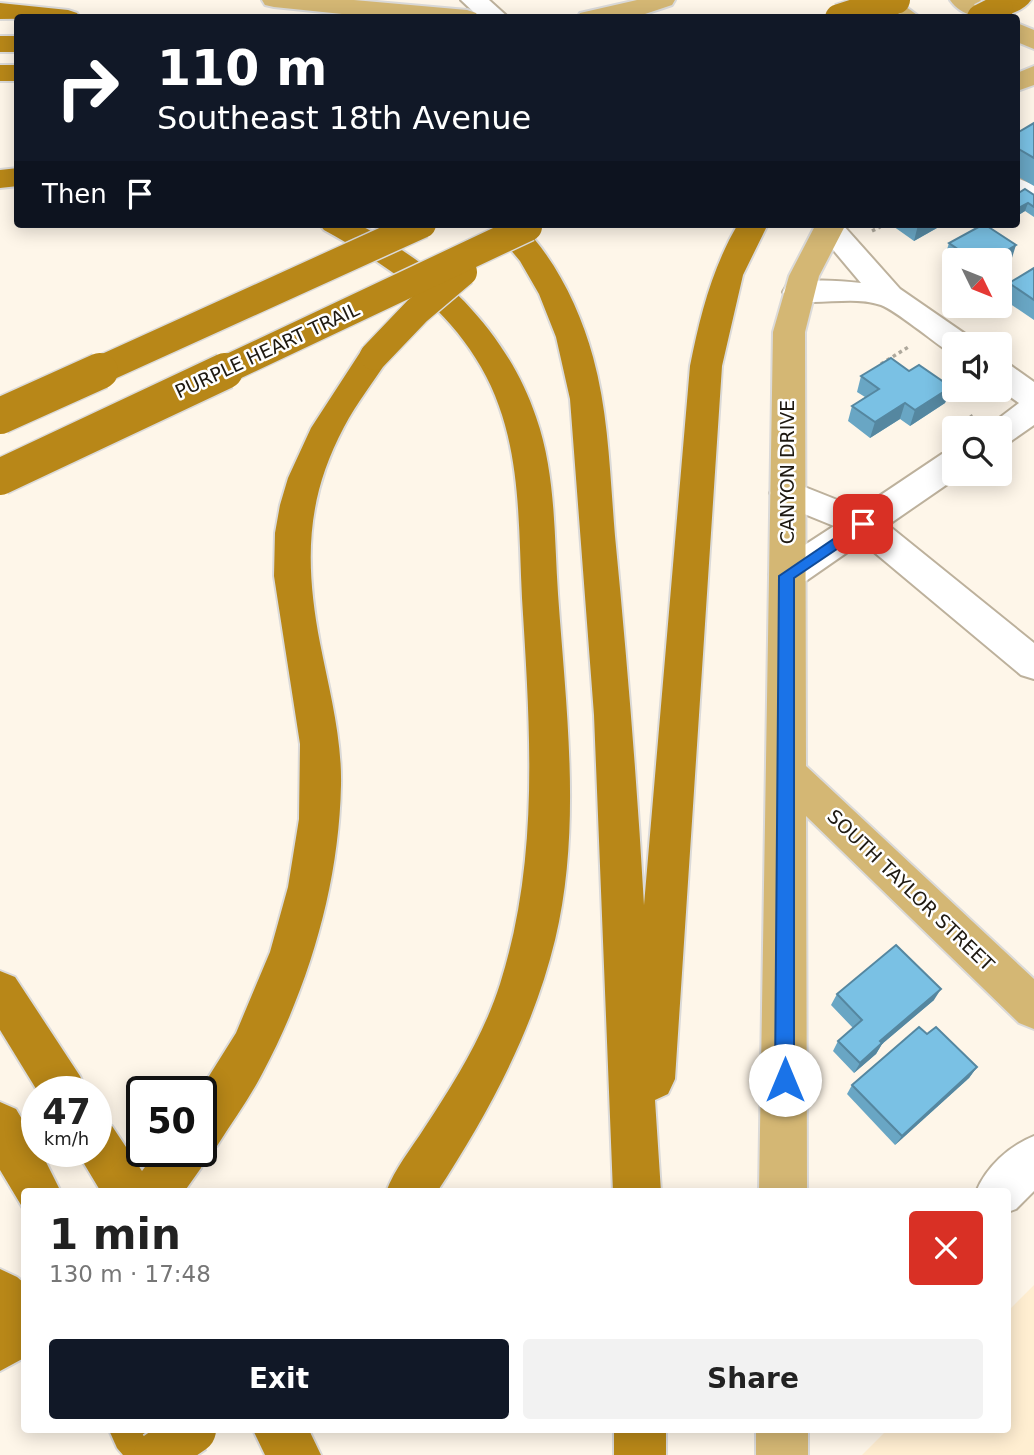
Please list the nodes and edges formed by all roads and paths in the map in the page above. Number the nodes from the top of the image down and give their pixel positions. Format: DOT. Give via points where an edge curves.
graph roads {
  1 [pos="274,0"];
  2 [pos="473,0"];
  3 [pos="663,0"];
  4 [pos="880,0"];
  5 [pos="896,0"];
  6 [pos="914,0"];
  7 [pos="962,0"];
  8 [pos="631,6"];
  9 [pos="0,11"];
  10 [pos="996,12"];
  11 [pos="29,14"];
  12 [pos="424,14"];
  13 [pos="492,14"];
  14 [pos="603,14"];
  15 [pos="852,14"];
  16 [pos="884,14"];
  17 [pos="903,14"];
  18 [pos="342,228"];
  19 [pos="413,228"];
  20 [pos="516,228"];
  21 [pos="518,228"];
  22 [pos="518,228"];
  23 [pos="750,228"];
  24 [pos="828,228"];
  25 [pos="832,228"];
  26 [pos="798,292"];
  27 [pos="889,296"];
  28 [pos="942,333"];
  29 [pos="1012,382"];
  30 [pos="1034,398"];
  31 [pos="1034,409"];
  32 [pos="0,416"];
  33 [pos="1010,416"];
  34 [pos="942,454"];
  35 [pos="0,477"];
  36 [pos="787,493"];
  37 [pos="863,524"];
  38 [pos="787,576"];
  39 [pos="1034,664"];
  40 [pos="787,772"];
  41 [pos="0,991"];
  42 [pos="1034,1008"];
  43 [pos="54,1076"];
  44 [pos="217,1105"];
  45 [pos="0,1125"];
  46 [pos="1034,1159"];
  47 [pos="112,1167"];
  48 [pos="174,1167"];
  49 [pos="36,1188"];
  50 [pos="125,1188"];
  51 [pos="158,1188"];
  52 [pos="412,1188"];
  53 [pos="637,1188"];
  54 [pos="643,1188"];
  55 [pos="783,1188"];
  56 [pos="1003,1188"];
  57 [pos="0,1294"];
  58 [pos="21,1313"];
  59 [pos="21,1328"];
  60 [pos="0,1346"];
  61 [pos="138,1433"];
  62 [pos="176,1433"];
  63 [pos="189,1433"];
  64 [pos="281,1433"];
  65 [pos="640,1433"];
  66 [pos="782,1433"];
  67 [pos="158,1455"];
  68 [pos="189,1455"];
  69 [pos="295,1455"];
  70 [pos="640,1455"];
  71 [pos="782,1455"];
  1 -- 12 [label="main road"];
  2 -- 13 [label="street"];
  3 -- 8 [label="main road"];
  4 -- 17 [label="main road"];
  5 -- 15 [label="highway, bridge"];
  6 -- 16 [label="highway"];
  7 -- 10 [label="main road"];
  8 -- 14 [label="main road"];
  9 -- 11 [label="highway"];
  18 -- 52 [label="highway" via="414,271 455,309 484,346 512,395 532,457 551,782 543,905 521,988 479,1081"];
  19 -- 32 [label="highway, bridge"];
  20 -- 35 [label="highway, PURPLE HEART TRAIL, bridge"];
  21 -- 44 [label="highway, bridge" via="417,311 374,356 319,437 305,478 291,564 316,728 321,781 318,842 307,904 283,975 251,1051"];
  22 -- 53 [label="highway" via="512,232 548,281 582,376 609,654"];
  23 -- 54 [label="highway" via="726,280 706,366"];
  24 -- 26 [label="main road, CANYON DRIVE" via="809,260"];
  25 -- 27 [label="street"];
  26 -- 27 [label="street"];
  26 -- 36 [label="main road, CANYON DRIVE" via="789,332"];
  27 -- 28 [label="street"];
  29 -- 30 [label="street"];
  31 -- 33 [label="street"];
  34 -- 37 [label="street"];
  36 -- 37 [label="street"];
  36 -- 38 [label="main road, CANYON DRIVE"];
  37 -- 38 [label="street"];
  37 -- 39 [label="street"];
  38 -- 40 [label="main road, CANYON DRIVE"];
  40 -- 42 [label="main road, SOUTH TAYLOR STREET"];
  40 -- 55 [label="main road, CANYON DRIVE"];
  41 -- 43 [label="highway"];
  45 -- 49 [label="highway"];
  46 -- 56 [label="street"];
  47 -- 50 [label="highway"];
  48 -- 51 [label="highway"];
  57 -- 58 [label="highway"];
  59 -- 60 [label="highway"];
  61 -- 67 [label="highway"];
  62 -- 68 [label="highway"];
  63 -- 67 [label="highway, bridge"];
  64 -- 69 [label="highway"];
  65 -- 70 [label="highway"];
  66 -- 71 [label="main road"];
}
